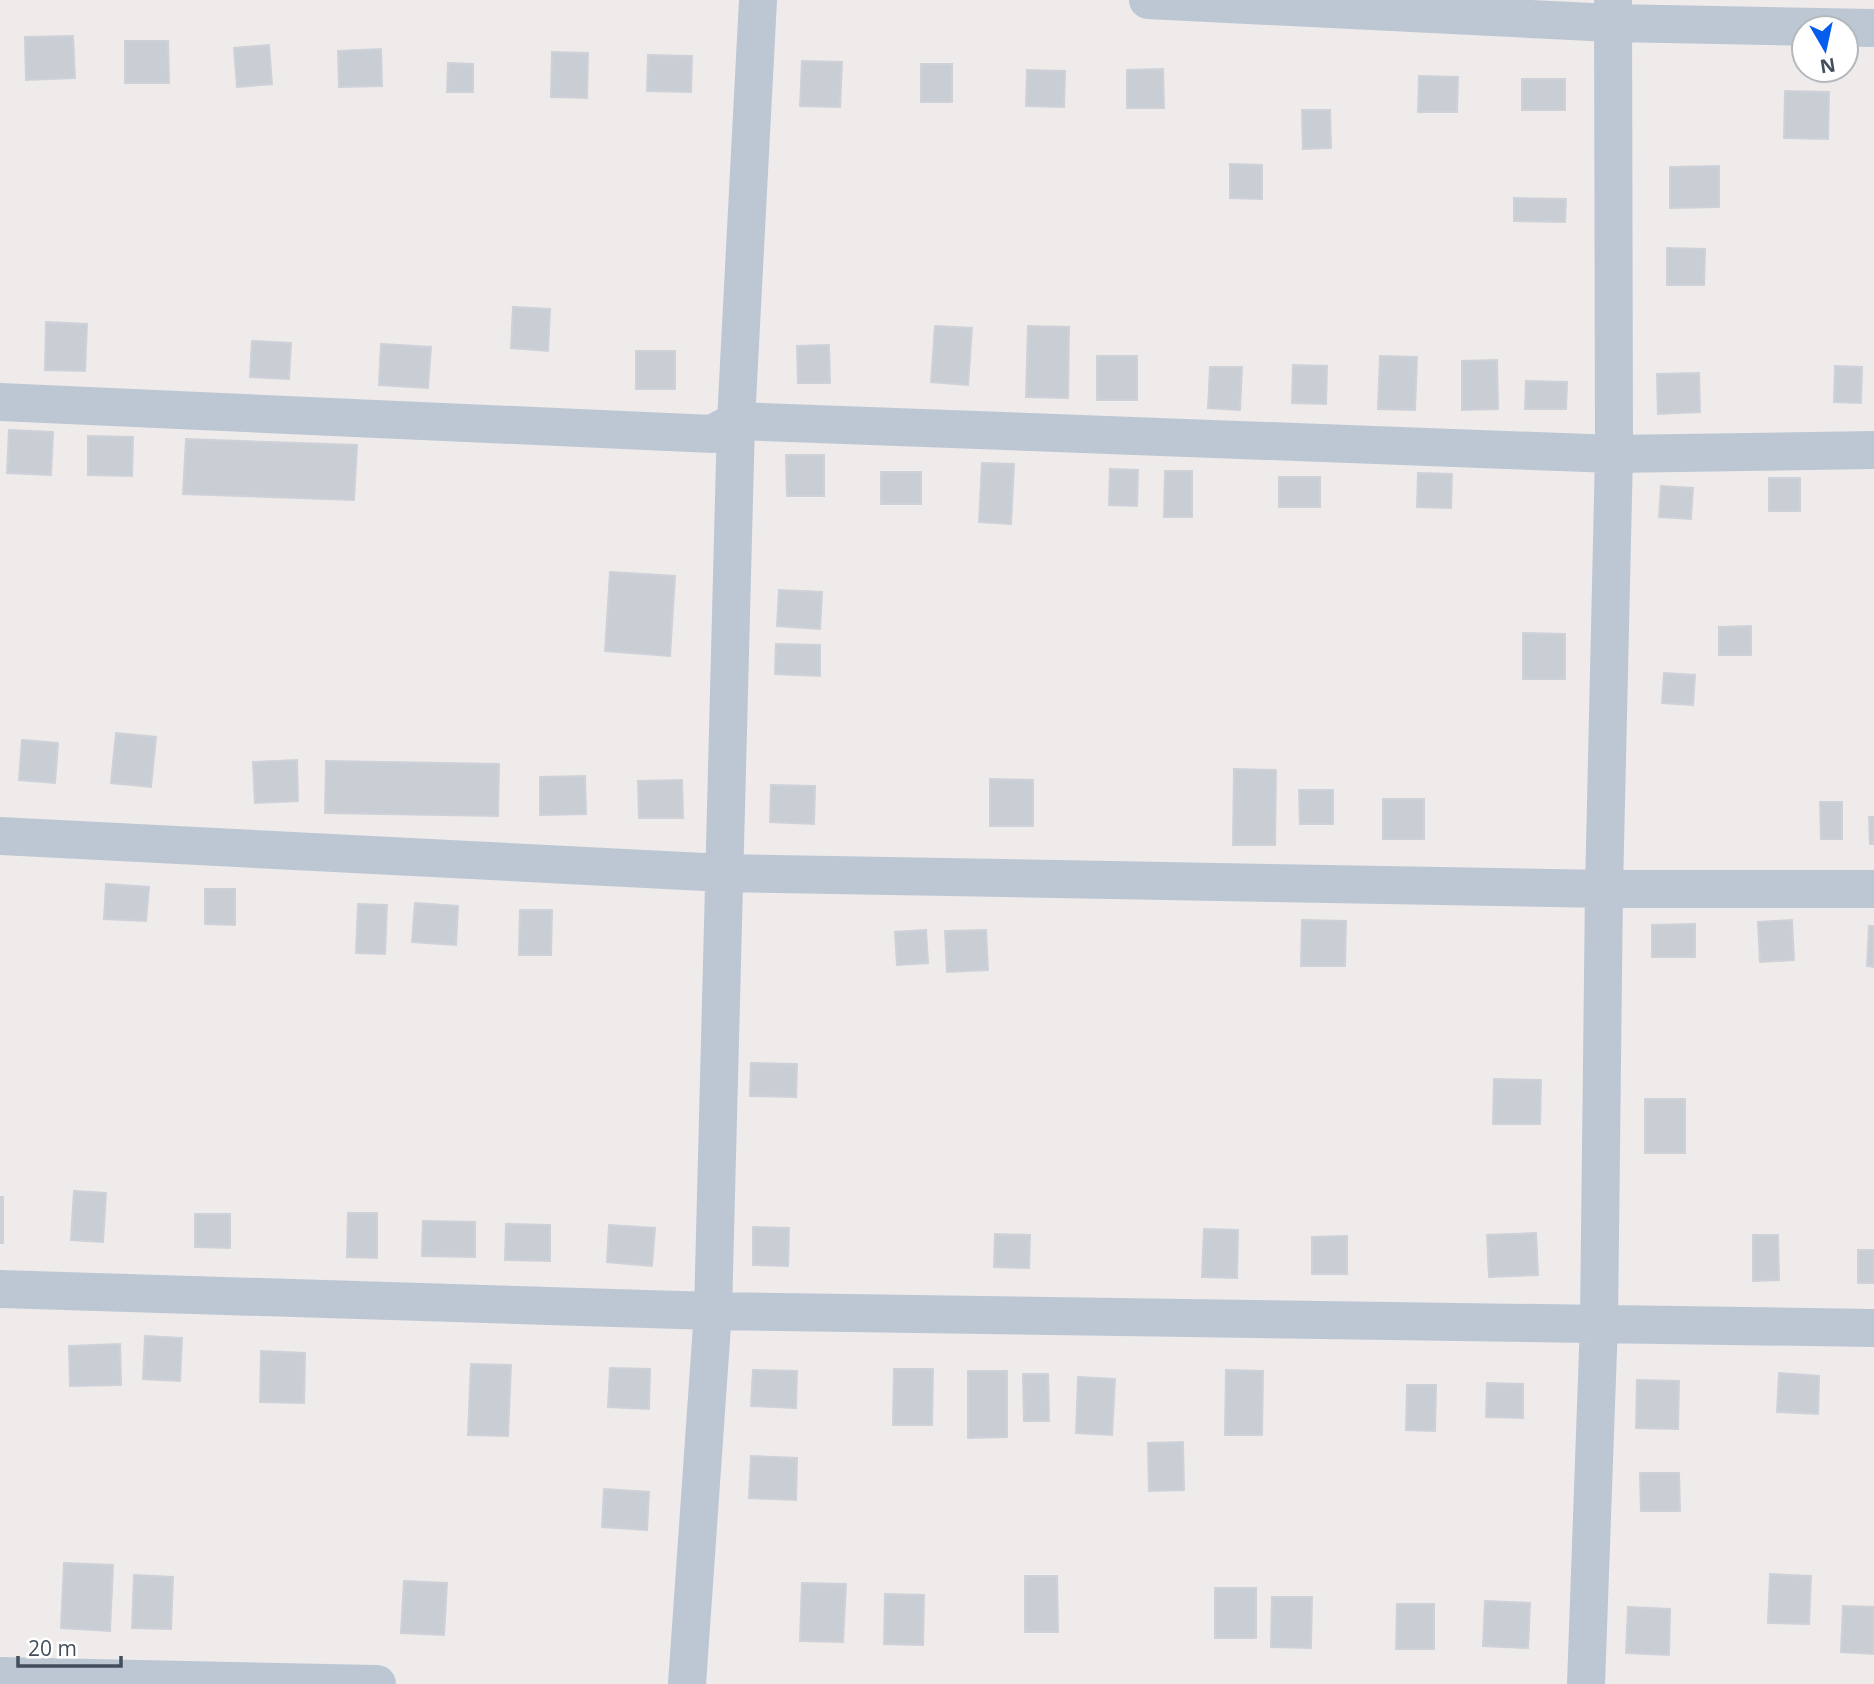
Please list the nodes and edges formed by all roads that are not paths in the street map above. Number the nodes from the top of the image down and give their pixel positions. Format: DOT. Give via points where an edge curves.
graph roads {
  1 [pos="758,0"];
  2 [pos="1148,0"];
  3 [pos="1612,11"];
  4 [pos="1874,27"];
  5 [pos="0,402"];
  6 [pos="736,421"];
  7 [pos="1874,450"];
  8 [pos="1614,454"];
  9 [pos="0,836"];
  10 [pos="724,873"];
  11 [pos="1604,889"];
  12 [pos="1874,889"];
  13 [pos="0,1289"];
  14 [pos="713,1311"];
  15 [pos="1599,1322"];
  16 [pos="1874,1328"];
  17 [pos="0,1676"];
  18 [pos="377,1684"];
  19 [pos="687,1684"];
  20 [pos="1586,1684"];
  1 -- 6 [label="street"];
  2 -- 3 [label="street"];
  3 -- 4 [label="street"];
  3 -- 8 [label="street"];
  5 -- 6 [label="street" via="712,435"];
  6 -- 8 [label="street"];
  6 -- 10 [label="street"];
  7 -- 8 [label="street"];
  8 -- 11 [label="street"];
  9 -- 10 [label="street"];
  10 -- 11 [label="street"];
  10 -- 14 [label="street"];
  11 -- 12 [label="street"];
  11 -- 15 [label="street"];
  13 -- 14 [label="street"];
  14 -- 15 [label="street"];
  14 -- 19 [label="street"];
  15 -- 16 [label="street"];
  15 -- 20 [label="street"];
  17 -- 18 [label="street"];
}
